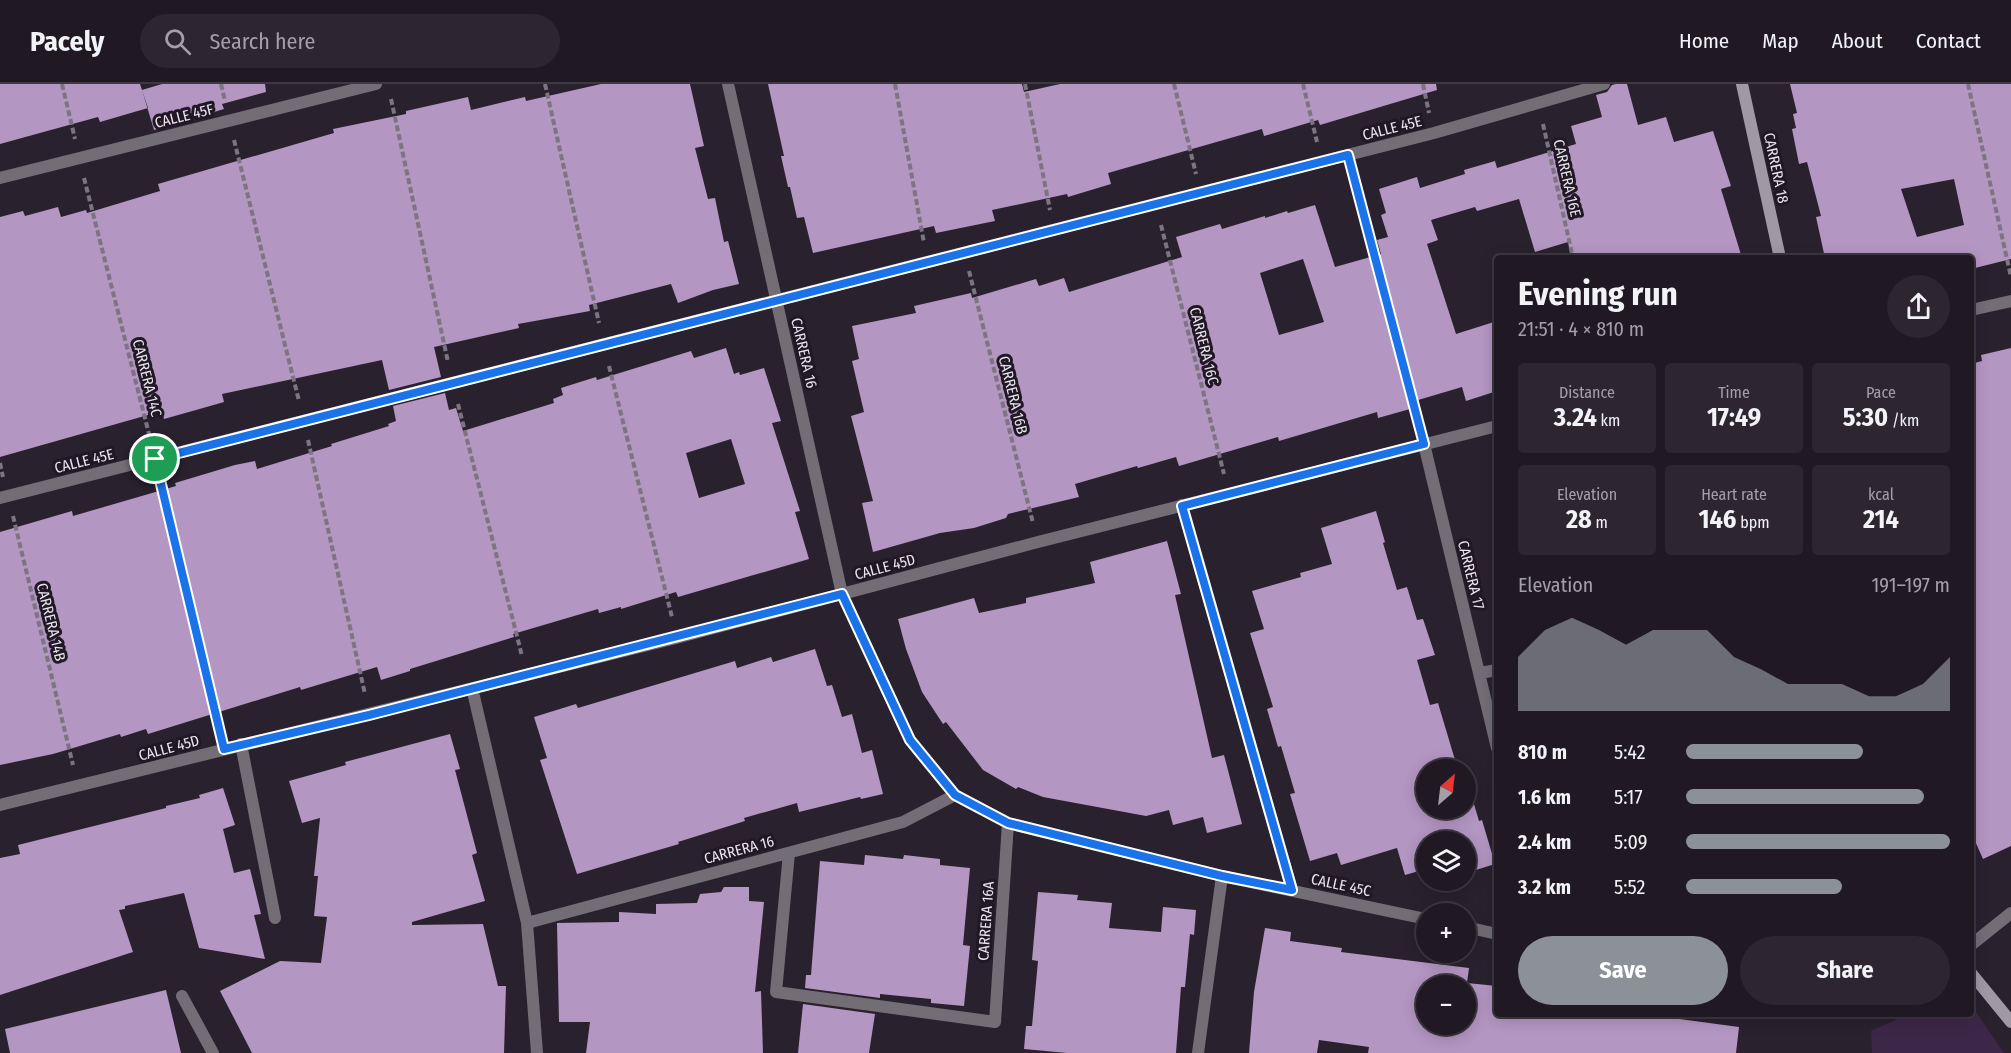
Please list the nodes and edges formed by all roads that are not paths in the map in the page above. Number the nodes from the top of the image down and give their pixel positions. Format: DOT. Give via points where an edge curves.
graph roads {
  1 [pos="376,84"];
  2 [pos="728,84"];
  3 [pos="1604,84"];
  4 [pos="1742,84"];
  5 [pos="0,178"];
  6 [pos="1779,255"];
  7 [pos="777,301"];
  8 [pos="2011,301"];
  9 [pos="1974,309"];
  10 [pos="1494,427"];
  11 [pos="1424,444"];
  12 [pos="4,497"];
  13 [pos="1182,506"];
  14 [pos="842,594"];
  15 [pos="1494,670"];
  16 [pos="1480,673"];
  17 [pos="472,688"];
  18 [pos="1494,735"];
  19 [pos="241,744"];
  20 [pos="955,795"];
  21 [pos="0,805"];
  22 [pos="1008,823"];
  23 [pos="789,853"];
  24 [pos="1222,876"];
  25 [pos="1292,890"];
  26 [pos="2011,914"];
  27 [pos="1416,917"];
  28 [pos="275,918"];
  29 [pos="527,923"];
  30 [pos="1476,929"];
  31 [pos="1494,933"];
  32 [pos="1974,943"];
  33 [pos="1974,976"];
  34 [pos="182,996"];
  35 [pos="2011,1022"];
  36 [pos="213,1053"];
  37 [pos="537,1053"];
  38 [pos="1198,1053"];
  1 -- 5 [label="street, CALLE 45F"];
  2 -- 7 [label="street, CARRERA 16"];
  3 -- 7 [label="street, CALLE 45E" via="1434,133"];
  4 -- 6 [label="street, CARRERA 18"];
  7 -- 12 [label="street, CALLE 45E"];
  7 -- 14 [label="street, CARRERA 16"];
  8 -- 9 [label="street"];
  10 -- 11 [label="street, CALLE 45D"];
  11 -- 13 [label="street, CALLE 45D"];
  11 -- 16 [label="street, CARRERA 17"];
  13 -- 14 [label="street, CALLE 45D"];
  13 -- 25 [label="street"];
  14 -- 17 [label="street, CALLE 45D"];
  14 -- 20 [label="street, CALLE 45C" via="910,740"];
  15 -- 16 [label="street"];
  16 -- 18 [label="street, CARRERA 17"];
  17 -- 19 [label="street, CALLE 45D"];
  17 -- 29 [label="street"];
  19 -- 21 [label="street, CALLE 45D"];
  19 -- 28 [label="street"];
  20 -- 22 [label="street, CALLE 45C"];
  20 -- 23 [label="street, CARRERA 16" via="903,822"];
  22 -- 23 [label="street, CARRERA 16A" via="995,1022 776,992"];
  22 -- 24 [label="street, CALLE 45C"];
  23 -- 29 [label="street, CARRERA 16"];
  24 -- 25 [label="street, CALLE 45C"];
  24 -- 38 [label="street"];
  25 -- 27 [label="street, CALLE 45C"];
  26 -- 32 [label="street"];
  29 -- 37 [label="street"];
  30 -- 31 [label="street"];
  33 -- 35 [label="street"];
  34 -- 36 [label="street"];
}
